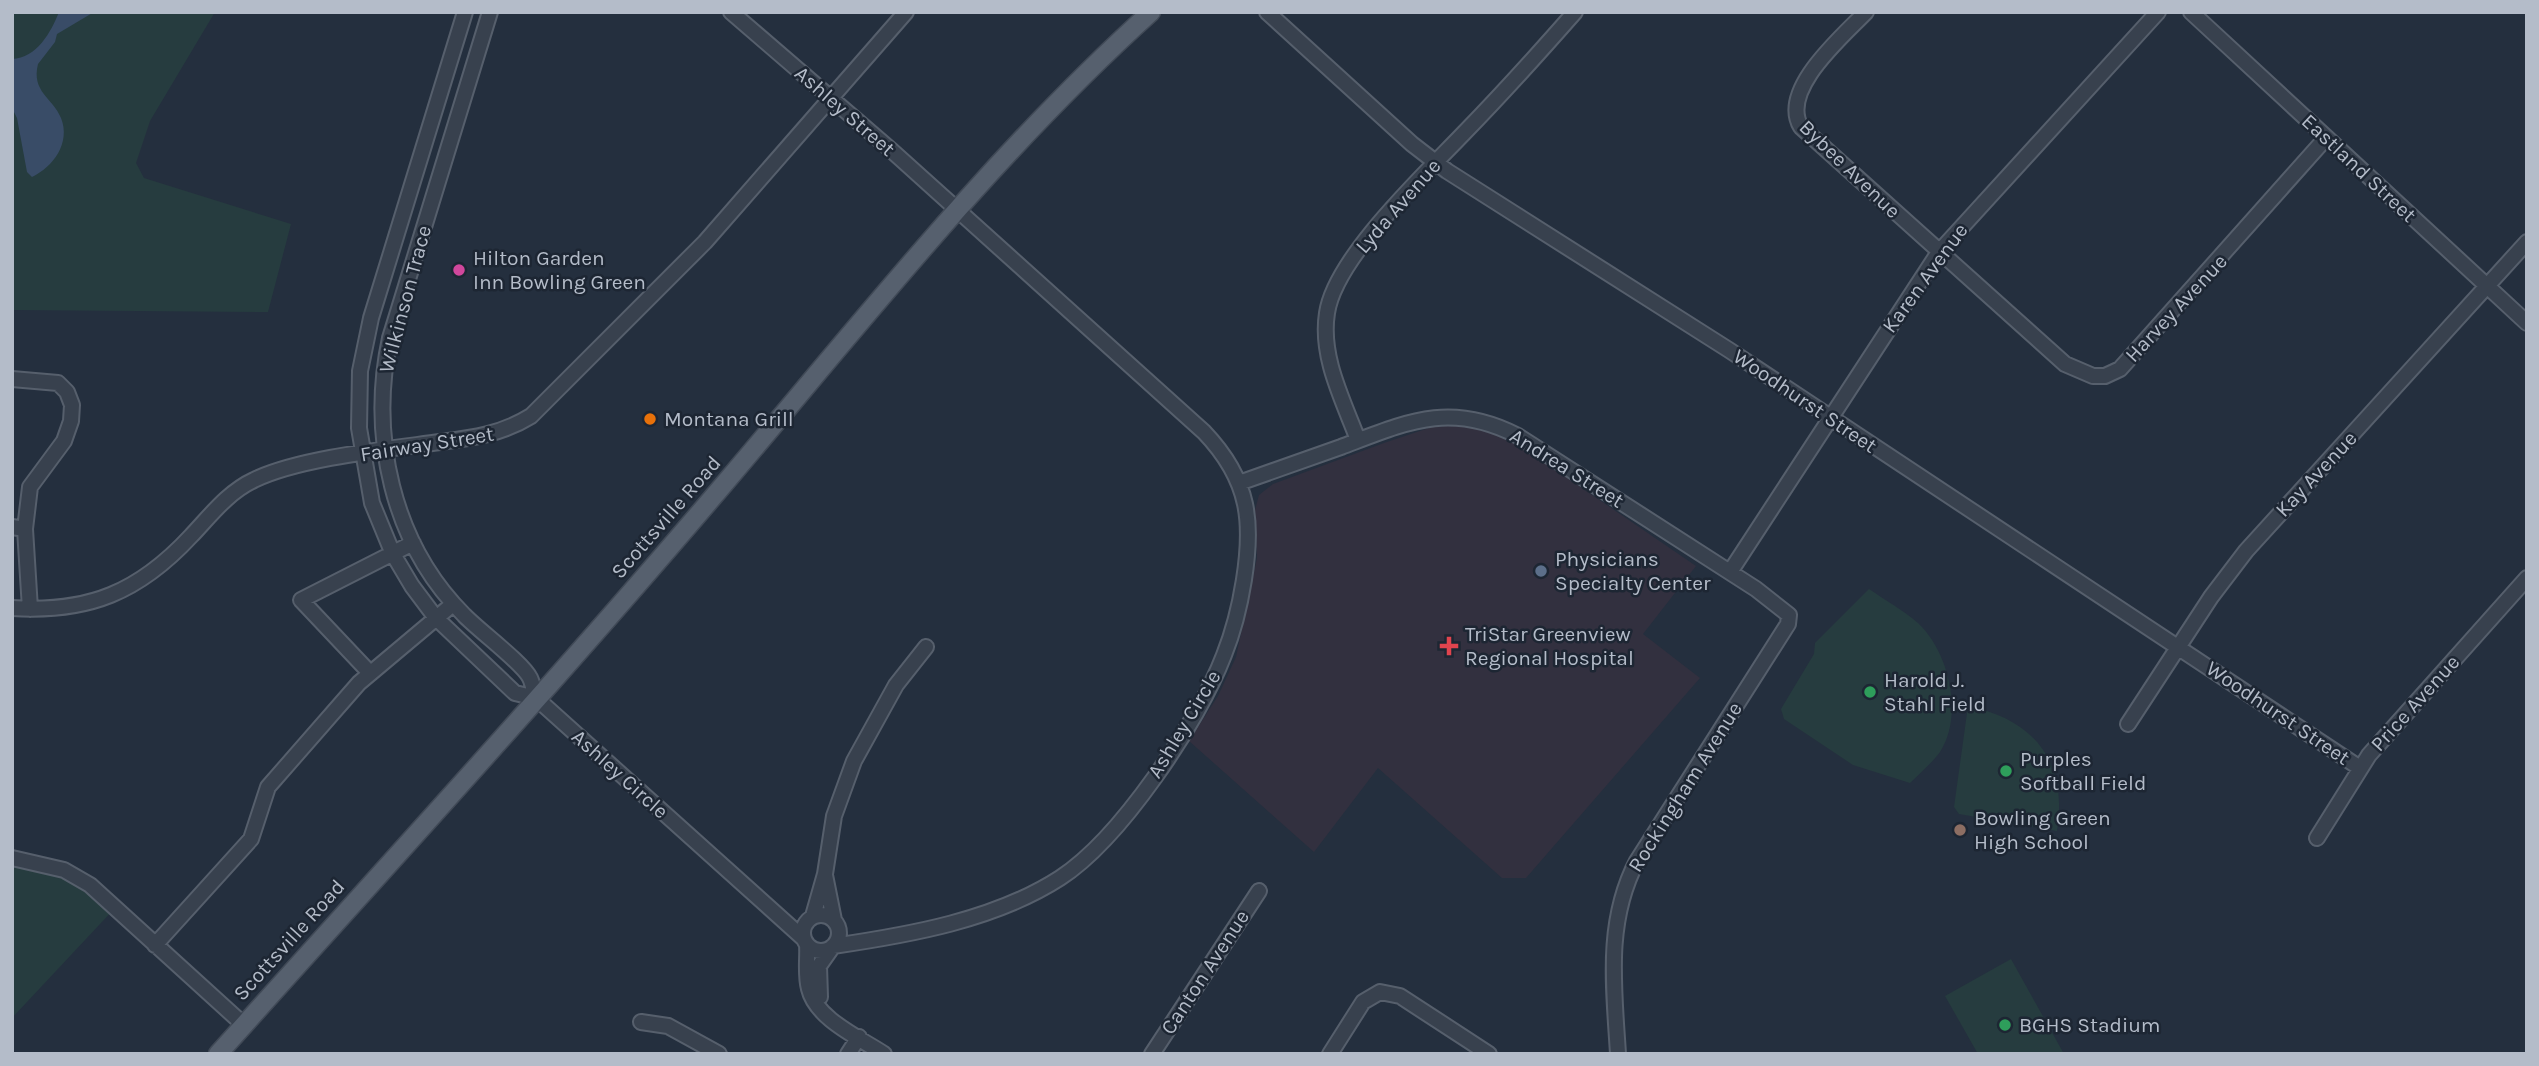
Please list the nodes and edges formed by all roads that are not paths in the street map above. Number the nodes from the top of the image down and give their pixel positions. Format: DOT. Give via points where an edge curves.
graph roads {
  1 [pos="466,12"];
  2 [pos="490,12"];
  3 [pos="731,12"];
  4 [pos="906,12"];
  5 [pos="1151,12"];
  6 [pos="1267,12"];
  7 [pos="1576,12"];
  8 [pos="1866,12"];
  9 [pos="2158,12"];
  10 [pos="2191,12"];
  11 [pos="830,97"];
  12 [pos="2326,138"];
  13 [pos="1436,162"];
  14 [pos="958,212"];
  15 [pos="2527,242"];
  16 [pos="1940,252"];
  17 [pos="2487,286"];
  18 [pos="2527,323"];
  19 [pos="12,379"];
  20 [pos="1830,418"];
  21 [pos="1358,440"];
  22 [pos="384,451"];
  23 [pos="362,455"];
  24 [pos="1239,483"];
  25 [pos="19,528"];
  26 [pos="413,543"];
  27 [pos="393,555"];
  28 [pos="1730,572"];
  29 [pos="2527,578"];
  30 [pos="453,604"];
  31 [pos="12,608"];
  32 [pos="30,609"];
  33 [pos="1790,617"];
  34 [pos="436,618"];
  35 [pos="2179,646"];
  36 [pos="926,647"];
  37 [pos="370,673"];
  38 [pos="536,698"];
  39 [pos="2128,724"];
  40 [pos="2360,768"];
  41 [pos="2317,838"];
  42 [pos="12,858"];
  43 [pos="825,874"];
  44 [pos="1259,891"];
  45 [pos="767,905"];
  46 [pos="812,917"];
  47 [pos="836,922"];
  48 [pos="874,939"];
  49 [pos="805,941"];
  50 [pos="155,945"];
  51 [pos="832,947"];
  52 [pos="822,1009"];
  53 [pos="641,1022"];
  54 [pos="244,1025"];
  55 [pos="859,1037"];
  56 [pos="218,1054"];
  57 [pos="719,1054"];
  58 [pos="848,1054"];
  59 [pos="884,1054"];
  60 [pos="1152,1054"];
  61 [pos="1330,1054"];
  62 [pos="1489,1054"];
  63 [pos="1618,1054"];
  1 -- 23 [label="street, Wilkinson Trace" via="367,335 359,390"];
  2 -- 22 [label="street, Wilkinson Trace" via="390,338 382,394"];
  3 -- 11 [label="street, Ashley Street"];
  4 -- 11 [label="street, Fairway Street"];
  5 -- 14 [label="main road, Scottsville Road" via="1051,107"];
  6 -- 13 [label="street, Woodhurst Street"];
  7 -- 13 [label="street, Lyda Avenue"];
  8 -- 16 [label="street, Bybee Avenue" via="1798,92 1796,119"];
  9 -- 16 [label="street, Karen Avenue"];
  10 -- 12 [label="street, Eastland Street"];
  11 -- 14 [label="street, Ashley Street"];
  11 -- 22 [label="street, Fairway Street" via="705,242 537,411 495,434"];
  12 -- 16 [label="street, Harvey Avenue" via="2120,369 2105,376 2082,374 2065,364"];
  12 -- 17 [label="street, Eastland Street"];
  13 -- 20 [label="street, Woodhurst Street"];
  13 -- 21 [label="street, Lyda Avenue" via="1353,257 1329,303 1325,335 1329,359"];
  14 -- 24 [label="street, Ashley Circle" via="1204,432 1224,454"];
  14 -- 38 [label="main road, Scottsville Road"];
  15 -- 17 [label="street, Kay Avenue"];
  16 -- 20 [label="street, Karen Avenue"];
  17 -- 18 [label="street, Eastland Street"];
  17 -- 35 [label="street, Kay Avenue" via="2246,551"];
  19 -- 25 [label="street" via="58,383 72,405 64,441 30,487"];
  20 -- 28 [label="street, Karen Avenue"];
  20 -- 35 [label="street, Woodhurst Street"];
  21 -- 24 [label="street, Andrea Street"];
  21 -- 28 [label="street, Andrea Street" via="1426,418 1466,418 1492,424 1518,436"];
  22 -- 23 [label="street, Fairway Street"];
  22 -- 26 [label="street, Wilkinson Trace"];
  23 -- 27 [label="street, Wilkinson Trace" via="372,503"];
  23 -- 32 [label="street, Fairway Street" via="304,464 254,480 223,502 166,562 136,584 82,605"];
  24 -- 48 [label="street, Ashley Circle" via="1248,531 1238,606 1225,654 1187,726 1118,825 1088,857 1034,893 967,917"];
  25 -- 32 [label="street"];
  26 -- 27 [label="street"];
  26 -- 30 [label="street, Wilkinson Trace"];
  27 -- 34 [label="street, Wilkinson Trace"];
  27 -- 37 [label="street" via="301,600"];
  28 -- 33 [label="street, Andrea Street"];
  29 -- 40 [label="street, Price Avenue"];
  30 -- 34 [label="street"];
  30 -- 38 [label="street, Wilkinson Trace" via="530,676"];
  31 -- 32 [label="street, Fairway Street"];
  33 -- 63 [label="street, Rockingham Avenue" via="1637,861 1623,892 1613,955"];
  34 -- 37 [label="street"];
  34 -- 38 [label="street, Wilkinson Trace" via="515,693"];
  35 -- 39 [label="street, Kay Avenue"];
  35 -- 40 [label="street, Woodhurst Street"];
  36 -- 43 [label="street" via="897,685 854,761 834,816"];
  37 -- 50 [label="street" via="268,787 251,839"];
  38 -- 45 [label="street, Ashley Circle"];
  38 -- 54 [label="main road, Scottsville Road"];
  40 -- 41 [label="street, Price Avenue"];
  42 -- 50 [label="street" via="49,865 77,877"];
  43 -- 46 [label="street"];
  43 -- 47 [label="street"];
  44 -- 60 [label="street, Canton Avenue"];
  45 -- 46 [label="street, Ashley Circle"];
  45 -- 49 [label="street, Ashley Circle"];
  46 -- 47 [label="street" via="824,915"];
  46 -- 49 [label="street" via="804,924"];
  47 -- 48 [label="street"];
  47 -- 51 [label="street" via="839,936"];
  48 -- 51 [label="street, Ashley Circle"];
  49 -- 51 [label="street" via="815,950"];
  49 -- 52 [label="street" via="809,990"];
  50 -- 54 [label="street"];
  51 -- 52 [label="street" via="817,977"];
  52 -- 55 [label="street"];
  53 -- 57 [label="street" via="668,1026"];
  54 -- 56 [label="main road, Scottsville Road"];
  55 -- 58 [label="street"];
  55 -- 59 [label="street"];
  61 -- 62 [label="street" via="1363,1002 1380,992 1400,996"];
}
